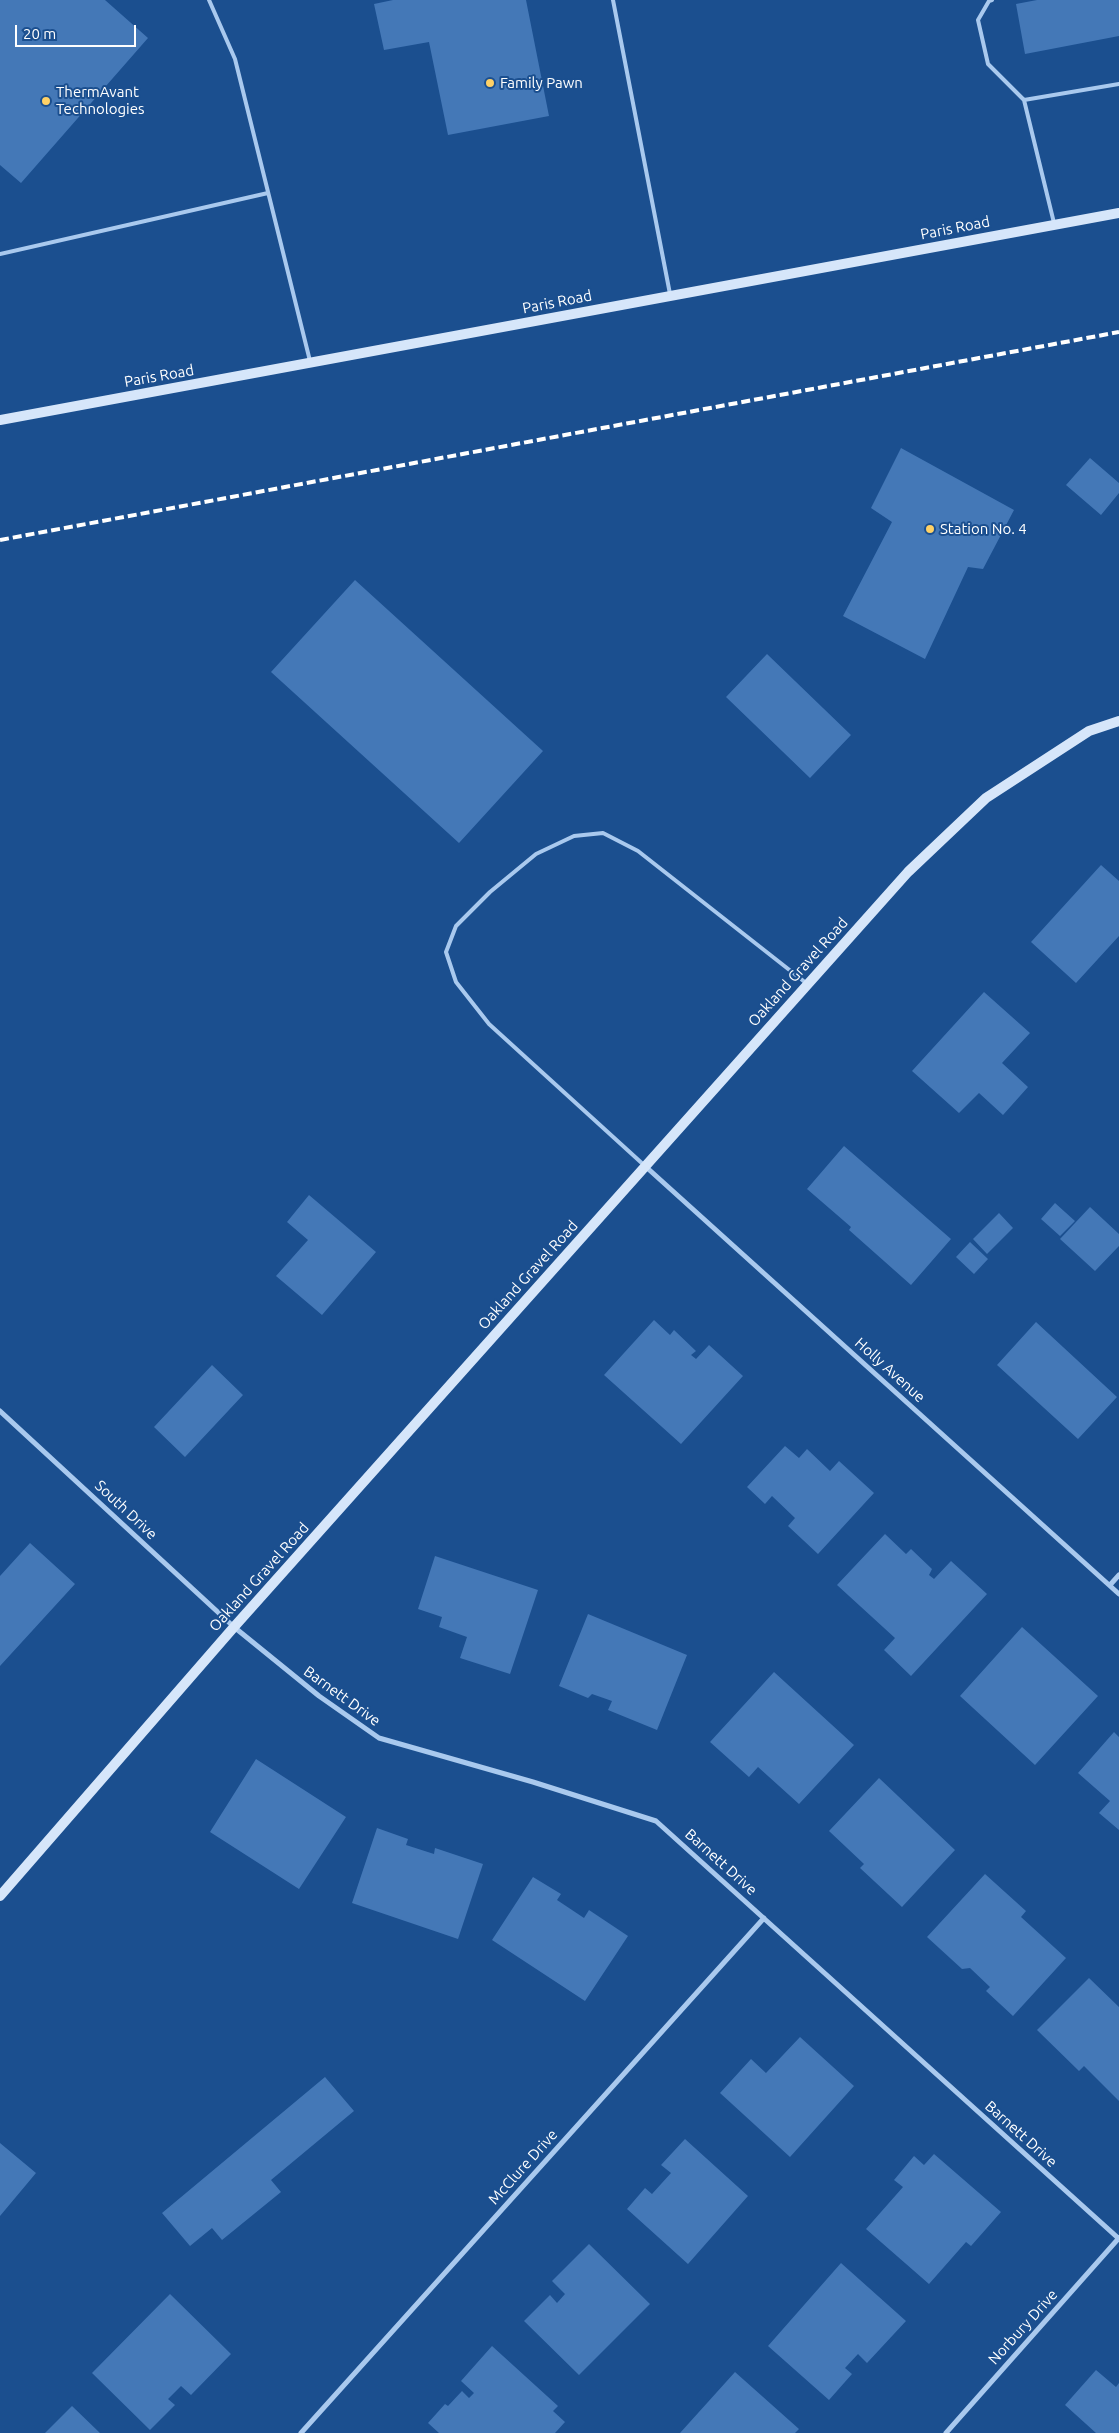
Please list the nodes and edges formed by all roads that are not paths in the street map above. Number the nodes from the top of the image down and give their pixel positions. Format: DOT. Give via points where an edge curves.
graph roads {
  1 [pos="209,0"];
  2 [pos="613,0"];
  3 [pos="992,0"];
  4 [pos="1119,84"];
  5 [pos="1024,100"];
  6 [pos="268,193"];
  7 [pos="1119,213"];
  8 [pos="1054,225"];
  9 [pos="0,254"];
  10 [pos="671,296"];
  11 [pos="310,363"];
  12 [pos="0,420"];
  13 [pos="1119,721"];
  14 [pos="807,984"];
  15 [pos="645,1166"];
  16 [pos="0,1411"];
  17 [pos="1119,1575"];
  18 [pos="1110,1585"];
  19 [pos="1119,1594"];
  20 [pos="234,1627"];
  21 [pos="0,1896"];
  22 [pos="764,1918"];
  23 [pos="1119,2238"];
  24 [pos="301,2433"];
  25 [pos="946,2433"];
  1 -- 6 [label="lane" via="235,59"];
  2 -- 10 [label="lane"];
  3 -- 5 [label="lane" via="978,20 988,64"];
  4 -- 5 [label="lane"];
  5 -- 8 [label="lane"];
  6 -- 9 [label="lane"];
  6 -- 11 [label="lane"];
  7 -- 8 [label="street, Paris Road"];
  8 -- 10 [label="street, Paris Road"];
  10 -- 11 [label="street, Paris Road"];
  11 -- 12 [label="street, Paris Road"];
  13 -- 14 [label="street, Oakland Gravel Road" via="1089,731 986,798 908,872"];
  14 -- 15 [label="street, Oakland Gravel Road"];
  14 -- 15 [label="lane" via="638,851 603,833 574,836 536,854 490,892 456,926 446,952 456,982 489,1024"];
  15 -- 18 [label="street, Holly Avenue"];
  15 -- 20 [label="street, Oakland Gravel Road"];
  16 -- 20 [label="street, South Drive"];
  17 -- 18 [label="street"];
  18 -- 19 [label="street, Holly Avenue"];
  20 -- 21 [label="street, Oakland Gravel Road"];
  20 -- 22 [label="street, Barnett Drive" via="319,1696 379,1738 505,1773 656,1821"];
  22 -- 23 [label="street, Barnett Drive"];
  22 -- 24 [label="street, McClure Drive"];
  23 -- 25 [label="street, Norbury Drive"];
}
